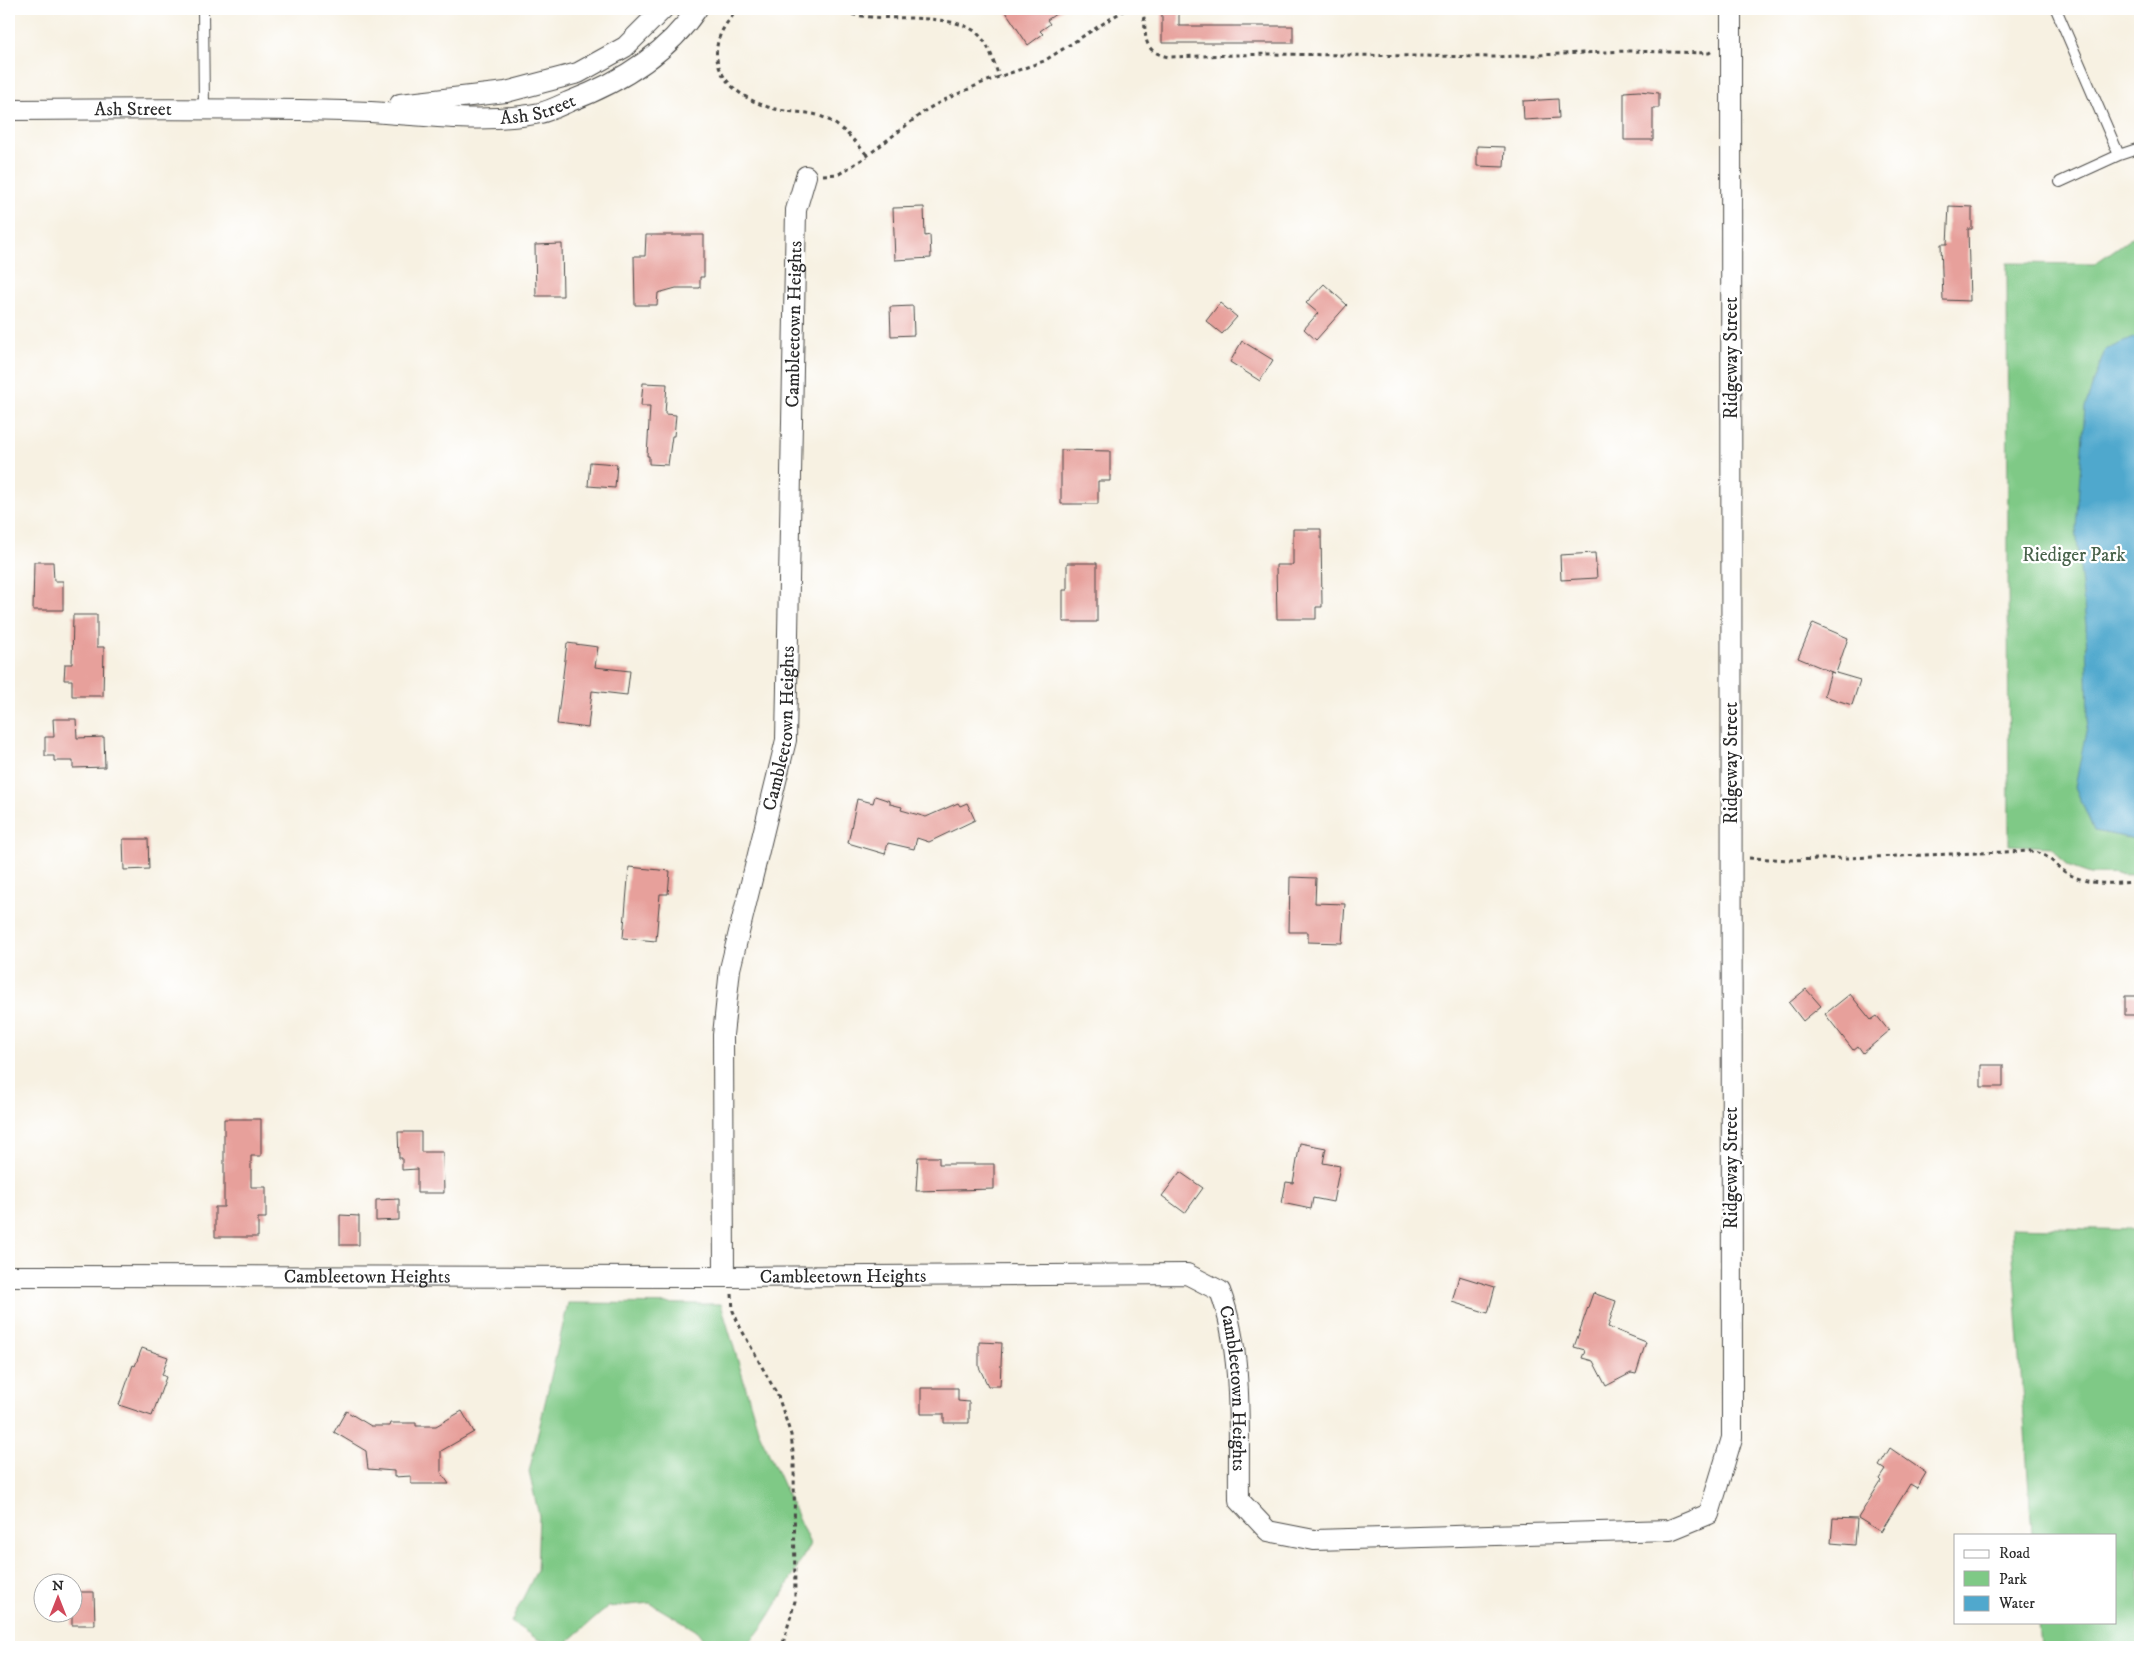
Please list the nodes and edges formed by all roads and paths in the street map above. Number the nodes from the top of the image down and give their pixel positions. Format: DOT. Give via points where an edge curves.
graph roads {
  1 [pos="203,9"];
  2 [pos="663,9"];
  3 [pos="697,9"];
  4 [pos="739,9"];
  5 [pos="829,9"];
  6 [pos="1126,9"];
  7 [pos="1142,9"];
  8 [pos="1731,9"];
  9 [pos="2056,9"];
  10 [pos="1713,44"];
  11 [pos="999,76"];
  12 [pos="204,109"];
  13 [pos="9,110"];
  14 [pos="346,111"];
  15 [pos="2140,148"];
  16 [pos="867,155"];
  17 [pos="2118,155"];
  18 [pos="806,176"];
  19 [pos="2060,182"];
  20 [pos="1731,856"];
  21 [pos="2140,882"];
  22 [pos="9,1276"];
  23 [pos="728,1277"];
  24 [pos="1709,1514"];
  25 [pos="782,1647"];
  1 -- 12 [label="lane"];
  2 -- 14 [label="street, Ash Street" via="625,47 578,73 506,92"];
  3 -- 14 [label="street, Ash Street" via="644,63 611,85 541,113 488,118"];
  4 -- 16 [label="path" via="717,42 718,67 727,83 748,98 774,109 820,115 858,144"];
  5 -- 11 [label="path" via="862,16 936,20 970,28 986,45"];
  6 -- 11 [label="path" via="1044,61"];
  7 -- 10 [label="path" via="1148,44 1158,55 1169,57 1270,54 1495,57 1627,51 1709,53"];
  8 -- 20 [label="street, Ridgeway Street"];
  9 -- 17 [label="lane"];
  11 -- 16 [label="path" via="926,110"];
  12 -- 13 [label="street, Ash Street"];
  12 -- 14 [label="street, Ash Street"];
  15 -- 17 [label="lane"];
  16 -- 18 [label="path" via="839,174"];
  17 -- 19 [label="lane"];
  18 -- 23 [label="street, Cambleetown Heights" via="796,210 786,740 730,969 723,1035"];
  20 -- 21 [label="path" via="1793,860 2031,851 2044,854 2080,880 2109,884"];
  20 -- 24 [label="street, Ridgeway Street" via="1732,1438"];
  22 -- 23 [label="street, Cambleetown Heights"];
  23 -- 24 [label="street, Cambleetown Heights" via="1187,1274 1220,1292 1227,1311 1236,1370 1240,1500 1268,1531 1314,1540 1670,1530"];
  23 -- 25 [label="path" via="733,1311 778,1396 791,1435 795,1601"];
}
